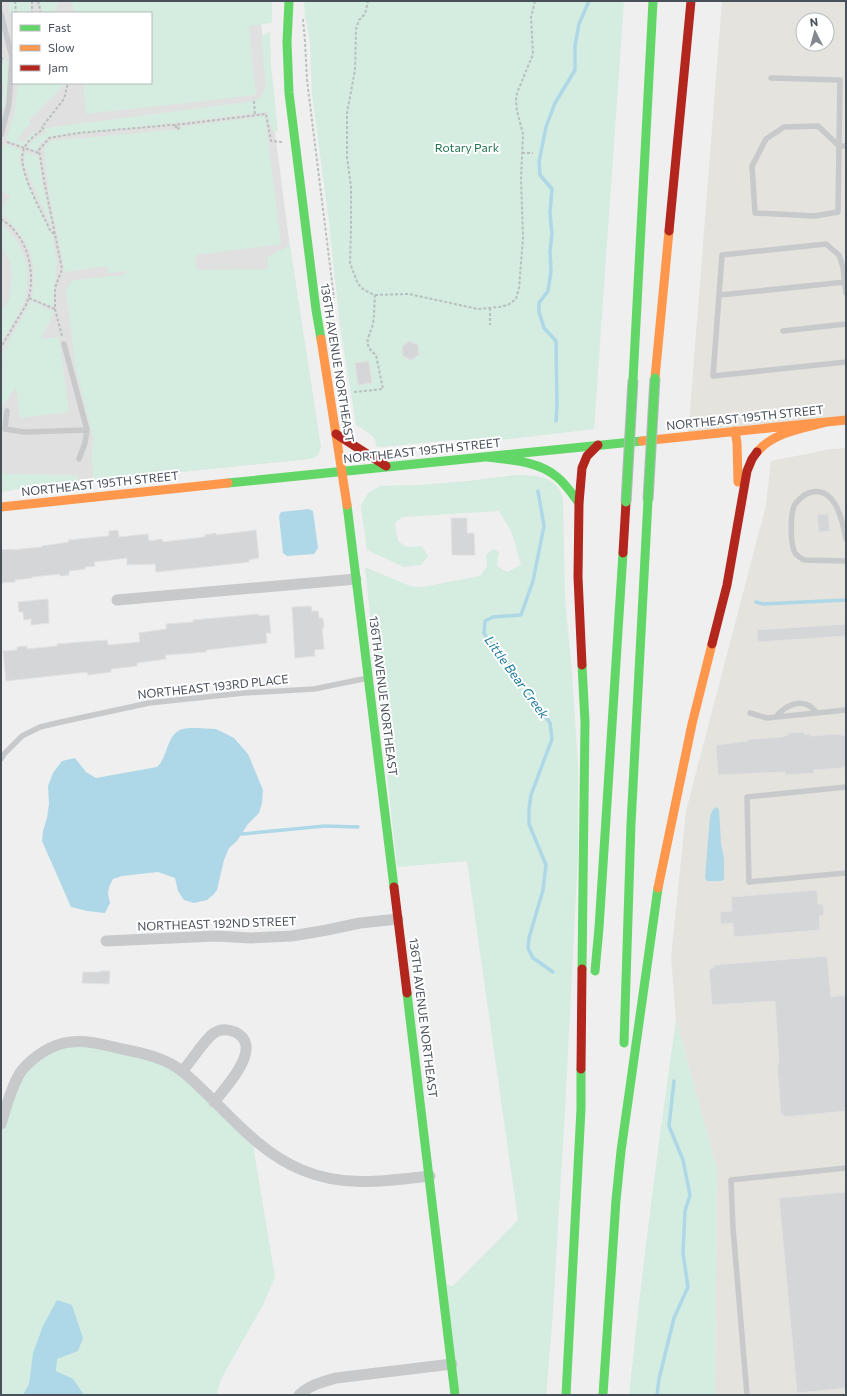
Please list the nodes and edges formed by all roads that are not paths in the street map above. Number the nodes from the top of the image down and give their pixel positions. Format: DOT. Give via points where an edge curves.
graph roads {
  1 [pos="289,1"];
  2 [pos="653,1"];
  3 [pos="691,1"];
  4 [pos="1,14"];
  5 [pos="771,78"];
  6 [pos="1,135"];
  7 [pos="839,146"];
  8 [pos="846,146"];
  9 [pos="845,267"];
  10 [pos="845,282"];
  11 [pos="846,293"];
  12 [pos="720,295"];
  13 [pos="846,324"];
  14 [pos="783,330"];
  15 [pos="64,344"];
  16 [pos="846,362"];
  17 [pos="7,411"];
  18 [pos="846,420"];
  19 [pos="827,422"];
  20 [pos="87,430"];
  21 [pos="734,431"];
  22 [pos="336,434"];
  23 [pos="598,445"];
  24 [pos="487,457"];
  25 [pos="79,459"];
  26 [pos="386,466"];
  27 [pos="341,471"];
  28 [pos="578,503"];
  29 [pos="1,507"];
  30 [pos="736,534"];
  31 [pos="846,539"];
  32 [pos="846,561"];
  33 [pos="356,578"];
  34 [pos="116,600"];
  35 [pos="368,678"];
  36 [pos="846,710"];
  37 [pos="750,713"];
  38 [pos="817,713"];
  39 [pos="776,717"];
  40 [pos="1,759"];
  41 [pos="846,787"];
  42 [pos="846,873"];
  43 [pos="398,919"];
  44 [pos="106,941"];
  45 [pos="594,983"];
  46 [pos="591,1015"];
  47 [pos="624,1056"];
  48 [pos="182,1071"];
  49 [pos="623,1072"];
  50 [pos="214,1102"];
  51 [pos="581,1109"];
  52 [pos="1,1124"];
  53 [pos="621,1151"];
  54 [pos="846,1168"];
  55 [pos="430,1176"];
  56 [pos="452,1364"];
  57 [pos="299,1395"];
  58 [pos="455,1395"];
  59 [pos="566,1395"];
  60 [pos="604,1395"];
  61 [pos="747,1395"];
  1 -- 22 [label="main road, 136TH AVENUE NORTHEAST" via="287,42 295,141 316,310"];
  2 -- 45 [label="main road, bridge" via="626,502 600,928"];
  3 -- 47 [label="main road, bridge" via="655,378 632,816"];
  4 -- 6 [label="lane" via="12,57 9,104"];
  5 -- 7 [label="lane" via="840,80"];
  7 -- 7 [label="lane" via="838,212 815,216 754,213 752,166 766,139 784,127 818,126"];
  7 -- 8 [label="lane"];
  9 -- 10 [label="lane"];
  9 -- 12 [label="lane" via="839,255 826,244 722,255"];
  10 -- 11 [label="lane"];
  10 -- 12 [label="lane"];
  12 -- 16 [label="lane" via="713,376"];
  13 -- 14 [label="lane"];
  15 -- 20 [label="lane"];
  17 -- 20 [label="lane" via="5,429 24,432"];
  18 -- 19 [label="main road, NORTHEAST 195TH STREET"];
  19 -- 21 [label="main road, NORTHEAST 195TH STREET"];
  19 -- 30 [label="main road" via="776,438 757,450 748,465"];
  20 -- 25 [label="lane"];
  21 -- 23 [label="main road, NORTHEAST 195TH STREET"];
  21 -- 30 [label="main road" via="737,443 738,485"];
  22 -- 26 [label="main road"];
  22 -- 27 [label="main road, 136TH AVENUE NORTHEAST"];
  23 -- 24 [label="main road, NORTHEAST 195TH STREET"];
  23 -- 28 [label="main road" via="587,456 582,468"];
  24 -- 26 [label="main road, NORTHEAST 195TH STREET"];
  24 -- 28 [label="main road" via="542,467 563,482"];
  26 -- 27 [label="main road, NORTHEAST 195TH STREET"];
  27 -- 29 [label="main road, NORTHEAST 195TH STREET"];
  27 -- 33 [label="main road, 136TH AVENUE NORTHEAST"];
  28 -- 51 [label="main road" via="578,577 585,722"];
  30 -- 53 [label="main road" via="727,585 692,724 657,894"];
  31 -- 32 [label="lane" via="834,501 822,492 808,493 796,504 793,511 791,540 794,552 799,558"];
  33 -- 34 [label="street"];
  33 -- 35 [label="main road, 136TH AVENUE NORTHEAST"];
  35 -- 40 [label="lane, NORTHEAST 193RD PLACE" via="314,689 149,703 61,722 40,727 22,736"];
  35 -- 43 [label="main road, 136TH AVENUE NORTHEAST"];
  36 -- 38 [label="lane"];
  37 -- 39 [label="lane" via="767,718"];
  38 -- 39 [label="lane"];
  38 -- 39 [label="lane" via="810,706 799,703 788,705"];
  41 -- 42 [label="lane" via="747,797 749,882"];
  43 -- 44 [label="street, NORTHEAST 192ND STREET" via="360,923 292,936 216,936"];
  43 -- 55 [label="main road, 136TH AVENUE NORTHEAST"];
  46 -- 51 [label="main road"];
  48 -- 50 [label="street"];
  48 -- 50 [label="street" via="216,1032 224,1030 238,1034 246,1045 246,1055"];
  48 -- 52 [label="street" via="143,1053 91,1042 56,1045 41,1053 22,1070"];
  49 -- 53 [label="main road"];
  50 -- 55 [label="street" via="252,1139 275,1156 302,1170 328,1179 375,1182"];
  51 -- 59 [label="main road"];
  53 -- 60 [label="main road"];
  54 -- 61 [label="lane" via="731,1180"];
  55 -- 56 [label="main road, 136TH AVENUE NORTHEAST"];
  56 -- 57 [label="street" via="336,1378 320,1382"];
  56 -- 58 [label="main road, 136TH AVENUE NORTHEAST"];
}
